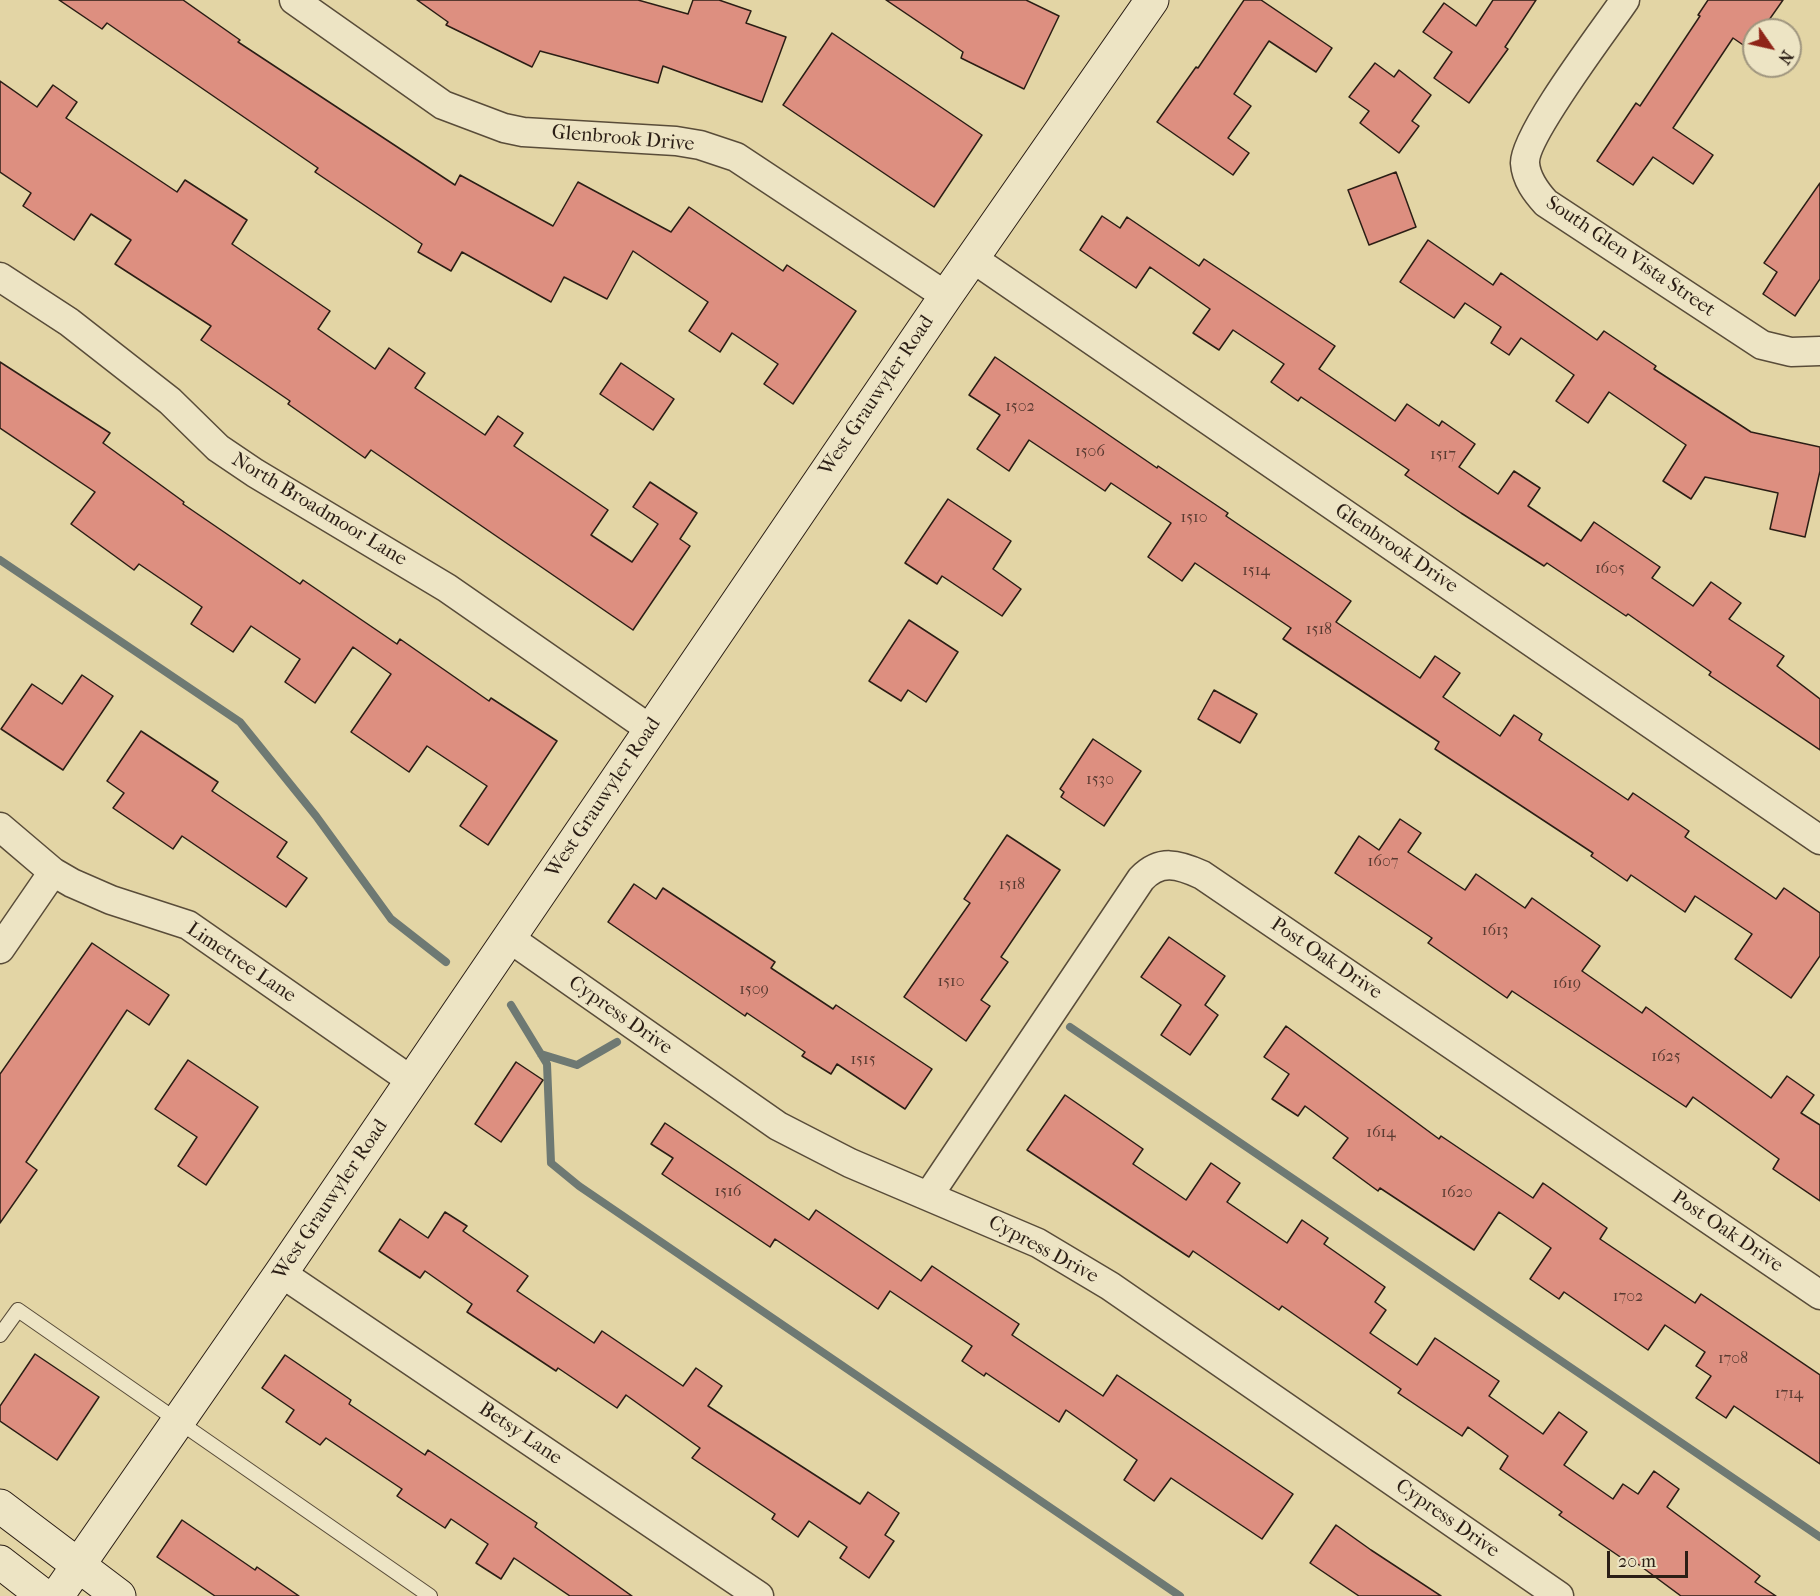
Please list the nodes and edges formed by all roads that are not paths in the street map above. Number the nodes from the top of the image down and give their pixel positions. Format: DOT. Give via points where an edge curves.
graph roads {
  1 [pos="294,0"];
  2 [pos="1152,0"];
  3 [pos="1625,0"];
  4 [pos="972,258"];
  5 [pos="0,277"];
  6 [pos="946,296"];
  7 [pos="1820,351"];
  8 [pos="650,729"];
  9 [pos="0,827"];
  10 [pos="1820,840"];
  11 [pos="53,872"];
  12 [pos="509,938"];
  13 [pos="0,949"];
  14 [pos="412,1081"];
  15 [pos="929,1195"];
  16 [pos="281,1273"];
  17 [pos="1820,1295"];
  18 [pos="0,1335"];
  19 [pos="177,1422"];
  20 [pos="0,1506"];
  21 [pos="0,1562"];
  22 [pos="79,1565"];
  23 [pos="44,1596"];
  24 [pos="57,1596"];
  25 [pos="119,1596"];
  26 [pos="430,1596"];
  27 [pos="759,1596"];
  28 [pos="1559,1596"];
  1 -- 6 [label="street, Glenbrook Drive" via="443,105 504,128 676,141 736,157"];
  2 -- 4 [label="main road, West Grauwyler Road"];
  3 -- 7 [label="street, South Glen Vista Street" via="1536,132 1525,162 1532,186 1545,203 1762,345 1791,352"];
  4 -- 6 [label="main road, West Grauwyler Road"];
  4 -- 10 [label="street, Glenbrook Drive"];
  5 -- 8 [label="street, North Broadmoor Lane" via="69,322 170,400 218,448 447,588"];
  6 -- 8 [label="main road, West Grauwyler Road"];
  8 -- 12 [label="main road, West Grauwyler Road"];
  9 -- 11 [label="street, Limetree Lane"];
  11 -- 13 [label="street"];
  11 -- 14 [label="street, Limetree Lane" via="111,900 188,925"];
  12 -- 14 [label="main road, West Grauwyler Road"];
  12 -- 15 [label="street, Cypress Drive" via="777,1126 850,1163"];
  14 -- 16 [label="main road, West Grauwyler Road"];
  15 -- 17 [label="street, Post Oak Drive" via="1141,879 1150,870 1171,864 1202,875"];
  15 -- 28 [label="street, Cypress Drive" via="1038,1243 1110,1286"];
  16 -- 19 [label="main road, West Grauwyler Road"];
  16 -- 27 [label="street, Betsy Lane"];
  18 -- 19 [label="lane" via="18,1310"];
  19 -- 22 [label="main road, West Grauwyler Road"];
  19 -- 26 [label="lane"];
  20 -- 22 [label="main road"];
  21 -- 23 [label="main road"];
  22 -- 24 [label="main road, West Grauwyler Road"];
  22 -- 25 [label="main road"];
}
